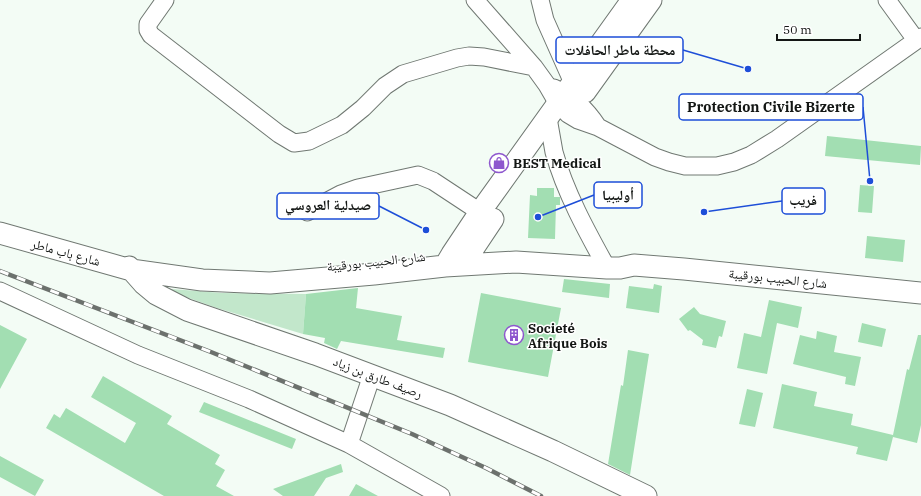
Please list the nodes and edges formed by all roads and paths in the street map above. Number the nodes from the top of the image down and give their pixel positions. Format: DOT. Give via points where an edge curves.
graph roads {
  1 [pos="165,0"];
  2 [pos="475,0"];
  3 [pos="540,0"];
  4 [pos="632,0"];
  5 [pos="651,0"];
  6 [pos="887,0"];
  7 [pos="919,38"];
  8 [pos="534,67"];
  9 [pos="563,107"];
  10 [pos="307,212"];
  11 [pos="480,212"];
  12 [pos="0,219"];
  13 [pos="0,233"];
  14 [pos="118,252"];
  15 [pos="458,259"];
  16 [pos="604,262"];
  17 [pos="131,270"];
  18 [pos="0,291"];
  19 [pos="921,293"];
  20 [pos="372,375"];
  21 [pos="349,444"];
  22 [pos="441,496"];
  23 [pos="646,496"];
  1 -- 8 [label="street" via="148,24 151,35 294,143 309,141 342,125 393,80 426,66 457,58 484,56"];
  2 -- 8 [label="street"];
  3 -- 9 [label="street"];
  4 -- 9 [label="main road"];
  5 -- 9 [label="main road"];
  6 -- 7 [label="street"];
  7 -- 9 [label="street" via="777,139 750,155 717,166 686,166 655,157 598,127 583,122"];
  8 -- 9 [label="street"];
  9 -- 11 [label="main road"];
  9 -- 15 [label="main road" via="501,206"];
  9 -- 16 [label="street" via="559,165 589,236"];
  10 -- 11 [label="street" via="358,188 418,175 433,181"];
  11 -- 15 [label="main road"];
  12 -- 14 [label="main road, شارع باب ماطر"];
  13 -- 17 [label="main road, شارع باب ماطر"];
  14 -- 15 [label="main road, شارع الحبيب بورقيبة" via="175,265 269,271"];
  14 -- 17 [label="main road, رصيف طارق بن زياد"];
  15 -- 16 [label="main road, شارع الحبيب بورقيبة"];
  15 -- 17 [label="main road, شارع الحبيب بورقيبة" via="368,274 270,283 202,280"];
  16 -- 19 [label="main road, شارع الحبيب بورقيبة"];
  17 -- 20 [label="main road, رصيف طارق بن زياد" via="156,294 187,310"];
  18 -- 21 [label="street" via="125,349 249,399"];
  20 -- 21 [label="street"];
  20 -- 23 [label="main road, رصيف طارق بن زياد" via="450,405 553,450"];
  21 -- 22 [label="street"];
}
